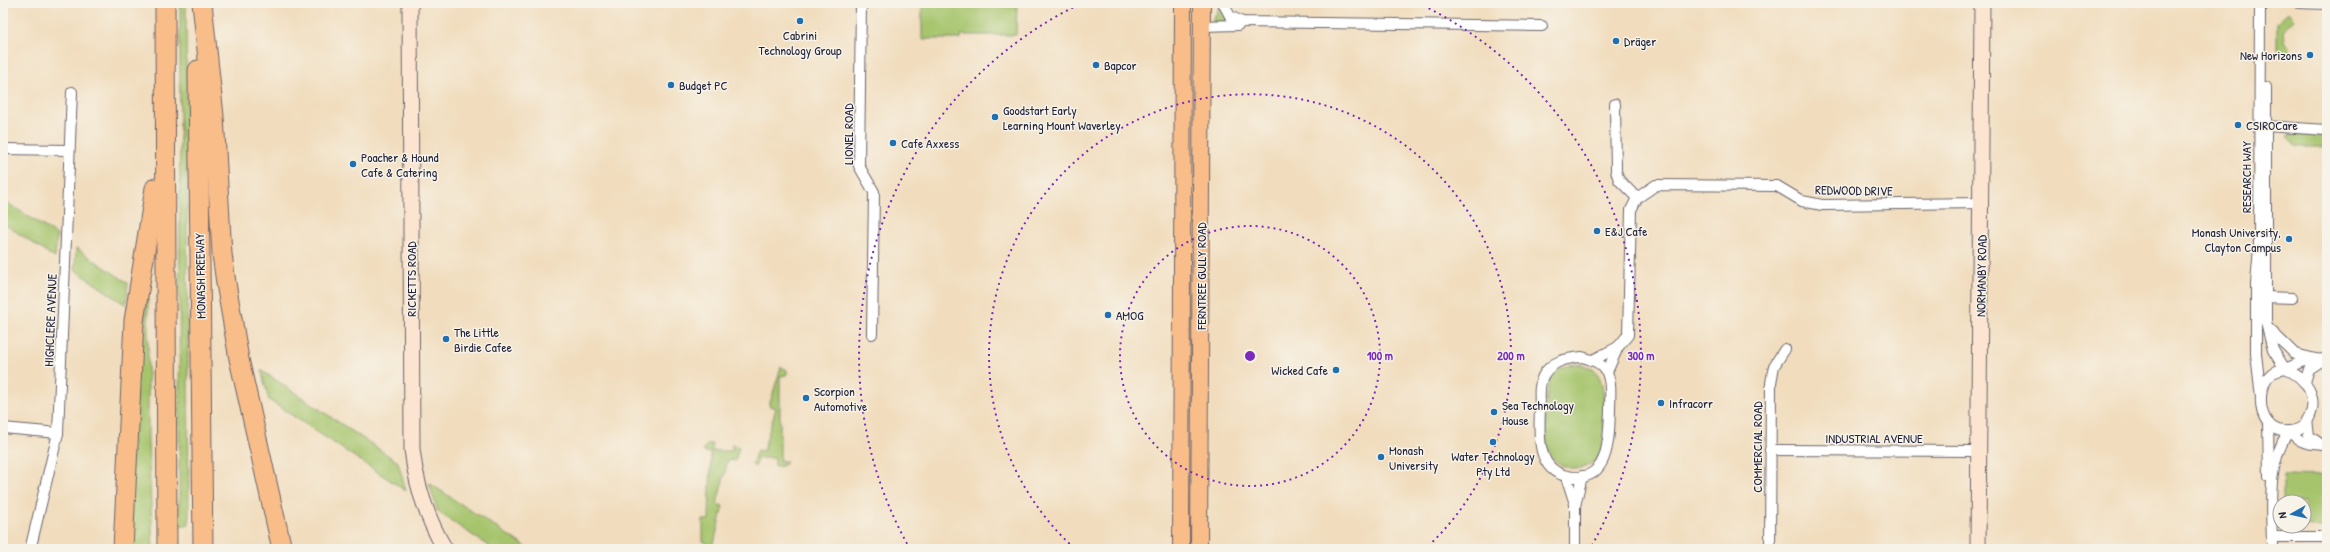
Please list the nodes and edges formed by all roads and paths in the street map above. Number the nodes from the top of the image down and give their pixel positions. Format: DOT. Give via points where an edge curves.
graph roads {
  1 [pos="165,3"];
  2 [pos="198,3"];
  3 [pos="202,3"];
  4 [pos="410,3"];
  5 [pos="861,3"];
  6 [pos="1183,3"];
  7 [pos="1202,3"];
  8 [pos="1223,3"];
  9 [pos="1982,3"];
  10 [pos="2260,3"];
  11 [pos="2267,3"];
  12 [pos="2298,3"];
  13 [pos="2327,4"];
  14 [pos="1242,22"];
  15 [pos="1202,26"];
  16 [pos="1542,26"];
  17 [pos="72,92"];
  18 [pos="1615,104"];
  19 [pos="2266,126"];
  20 [pos="2327,130"];
  21 [pos="164,135"];
  22 [pos="3,149"];
  23 [pos="69,150"];
  24 [pos="2263,170"];
  25 [pos="1637,198"];
  26 [pos="1982,203"];
  27 [pos="2266,297"];
  28 [pos="2292,298"];
  29 [pos="2256,302"];
  30 [pos="1200,304"];
  31 [pos="1182,305"];
  32 [pos="2266,327"];
  33 [pos="872,334"];
  34 [pos="1618,347"];
  35 [pos="1785,349"];
  36 [pos="2316,359"];
  37 [pos="2327,359"];
  38 [pos="1593,360"];
  39 [pos="2285,369"];
  40 [pos="1607,372"];
  41 [pos="2305,382"];
  42 [pos="2261,397"];
  43 [pos="2307,420"];
  44 [pos="2268,423"];
  45 [pos="3,428"];
  46 [pos="2289,431"];
  47 [pos="58,433"];
  48 [pos="2324,445"];
  49 [pos="1770,450"];
  50 [pos="1979,451"];
  51 [pos="1566,476"];
  52 [pos="1582,476"];
  53 [pos="1575,506"];
  54 [pos="2271,512"];
  55 [pos="124,513"];
  56 [pos="278,527"];
  57 [pos="2272,537"];
  58 [pos="2327,537"];
  59 [pos="31,546"];
  60 [pos="116,549"];
  61 [pos="123,549"];
  62 [pos="167,549"];
  63 [pos="203,549"];
  64 [pos="282,549"];
  65 [pos="288,549"];
  66 [pos="445,549"];
  67 [pos="1181,549"];
  68 [pos="1199,549"];
  69 [pos="1575,549"];
  70 [pos="1770,549"];
  71 [pos="1978,549"];
  72 [pos="2272,549"];
  1 -- 21 [label="highway"];
  2 -- 63 [label="highway, MONASH FREEWAY"];
  3 -- 56 [label="highway" via="214,116 226,283 243,379"];
  4 -- 66 [label="street, RICKETTS ROAD" via="412,449 420,497"];
  5 -- 33 [label="street, LIONEL ROAD" via="859,166 874,192"];
  6 -- 31 [label="main road, FERNTREE GULLY ROAD"];
  7 -- 15 [label="main road, FERNTREE GULLY ROAD"];
  8 -- 14 [label="street" via="1230,16"];
  9 -- 26 [label="street, NORMANBY ROAD"];
  10 -- 24 [label="street, RESEARCH WAY"];
  11 -- 19 [label="street, RESEARCH WAY"];
  12 -- 13 [label="street"];
  14 -- 15 [label="street" via="1238,25"];
  14 -- 16 [label="street"];
  15 -- 30 [label="main road, FERNTREE GULLY ROAD"];
  17 -- 23 [label="street, HIGHCLERE AVENUE"];
  18 -- 25 [label="street" via="1616,171 1619,180"];
  19 -- 20 [label="street"];
  19 -- 24 [label="street, RESEARCH WAY"];
  21 -- 55 [label="highway" via="134,321"];
  21 -- 62 [label="highway"];
  22 -- 23 [label="street"];
  23 -- 47 [label="street, HIGHCLERE AVENUE"];
  24 -- 27 [label="street, RESEARCH WAY"];
  24 -- 29 [label="street, RESEARCH WAY"];
  25 -- 26 [label="street, REDWOOD DRIVE" via="1656,185 1777,186 1802,201 1822,205"];
  25 -- 34 [label="street" via="1631,210 1630,326 1628,335"];
  26 -- 50 [label="street, NORMANBY ROAD"];
  27 -- 28 [label="street"];
  27 -- 29 [label="street"];
  27 -- 32 [label="street, RESEARCH WAY"];
  29 -- 42 [label="street, RESEARCH WAY" via="2256,358"];
  30 -- 31 [label="main road"];
  30 -- 68 [label="main road, FERNTREE GULLY ROAD"];
  31 -- 67 [label="main road, FERNTREE GULLY ROAD"];
  32 -- 36 [label="street" via="2295,354"];
  32 -- 39 [label="street, RESEARCH WAY" via="2273,350"];
  34 -- 38 [label="street"];
  34 -- 40 [label="street"];
  35 -- 49 [label="street, COMMERCIAL ROAD" via="1772,376"];
  36 -- 37 [label="street"];
  36 -- 39 [label="street" via="2303,361"];
  37 -- 41 [label="street" via="2311,367"];
  38 -- 40 [label="street"];
  38 -- 51 [label="street" via="1582,357 1559,360 1544,376 1540,388 1539,442 1548,464"];
  39 -- 41 [label="street" via="2298,374"];
  39 -- 42 [label="street" via="2269,376 2263,386"];
  40 -- 52 [label="street" via="1610,391 1609,444 1599,467"];
  41 -- 43 [label="street" via="2312,401"];
  42 -- 44 [label="street"];
  43 -- 46 [label="street" via="2299,429"];
  43 -- 48 [label="street" via="2309,436"];
  44 -- 46 [label="street" via="2275,428"];
  44 -- 54 [label="street" via="2267,458"];
  45 -- 47 [label="street"];
  46 -- 48 [label="street" via="2296,439 2305,443"];
  46 -- 54 [label="street" via="2279,447 2273,472"];
  47 -- 59 [label="street, HIGHCLERE AVENUE"];
  49 -- 50 [label="street, INDUSTRIAL AVENUE"];
  49 -- 70 [label="street, COMMERCIAL ROAD"];
  50 -- 71 [label="street, NORMANBY ROAD"];
  51 -- 52 [label="street"];
  51 -- 53 [label="street"];
  52 -- 53 [label="street"];
  53 -- 69 [label="street"];
  54 -- 57 [label="street"];
  55 -- 60 [label="highway"];
  55 -- 61 [label="highway"];
  56 -- 64 [label="highway"];
  56 -- 65 [label="highway"];
  57 -- 58 [label="street"];
  57 -- 72 [label="street"];
}
